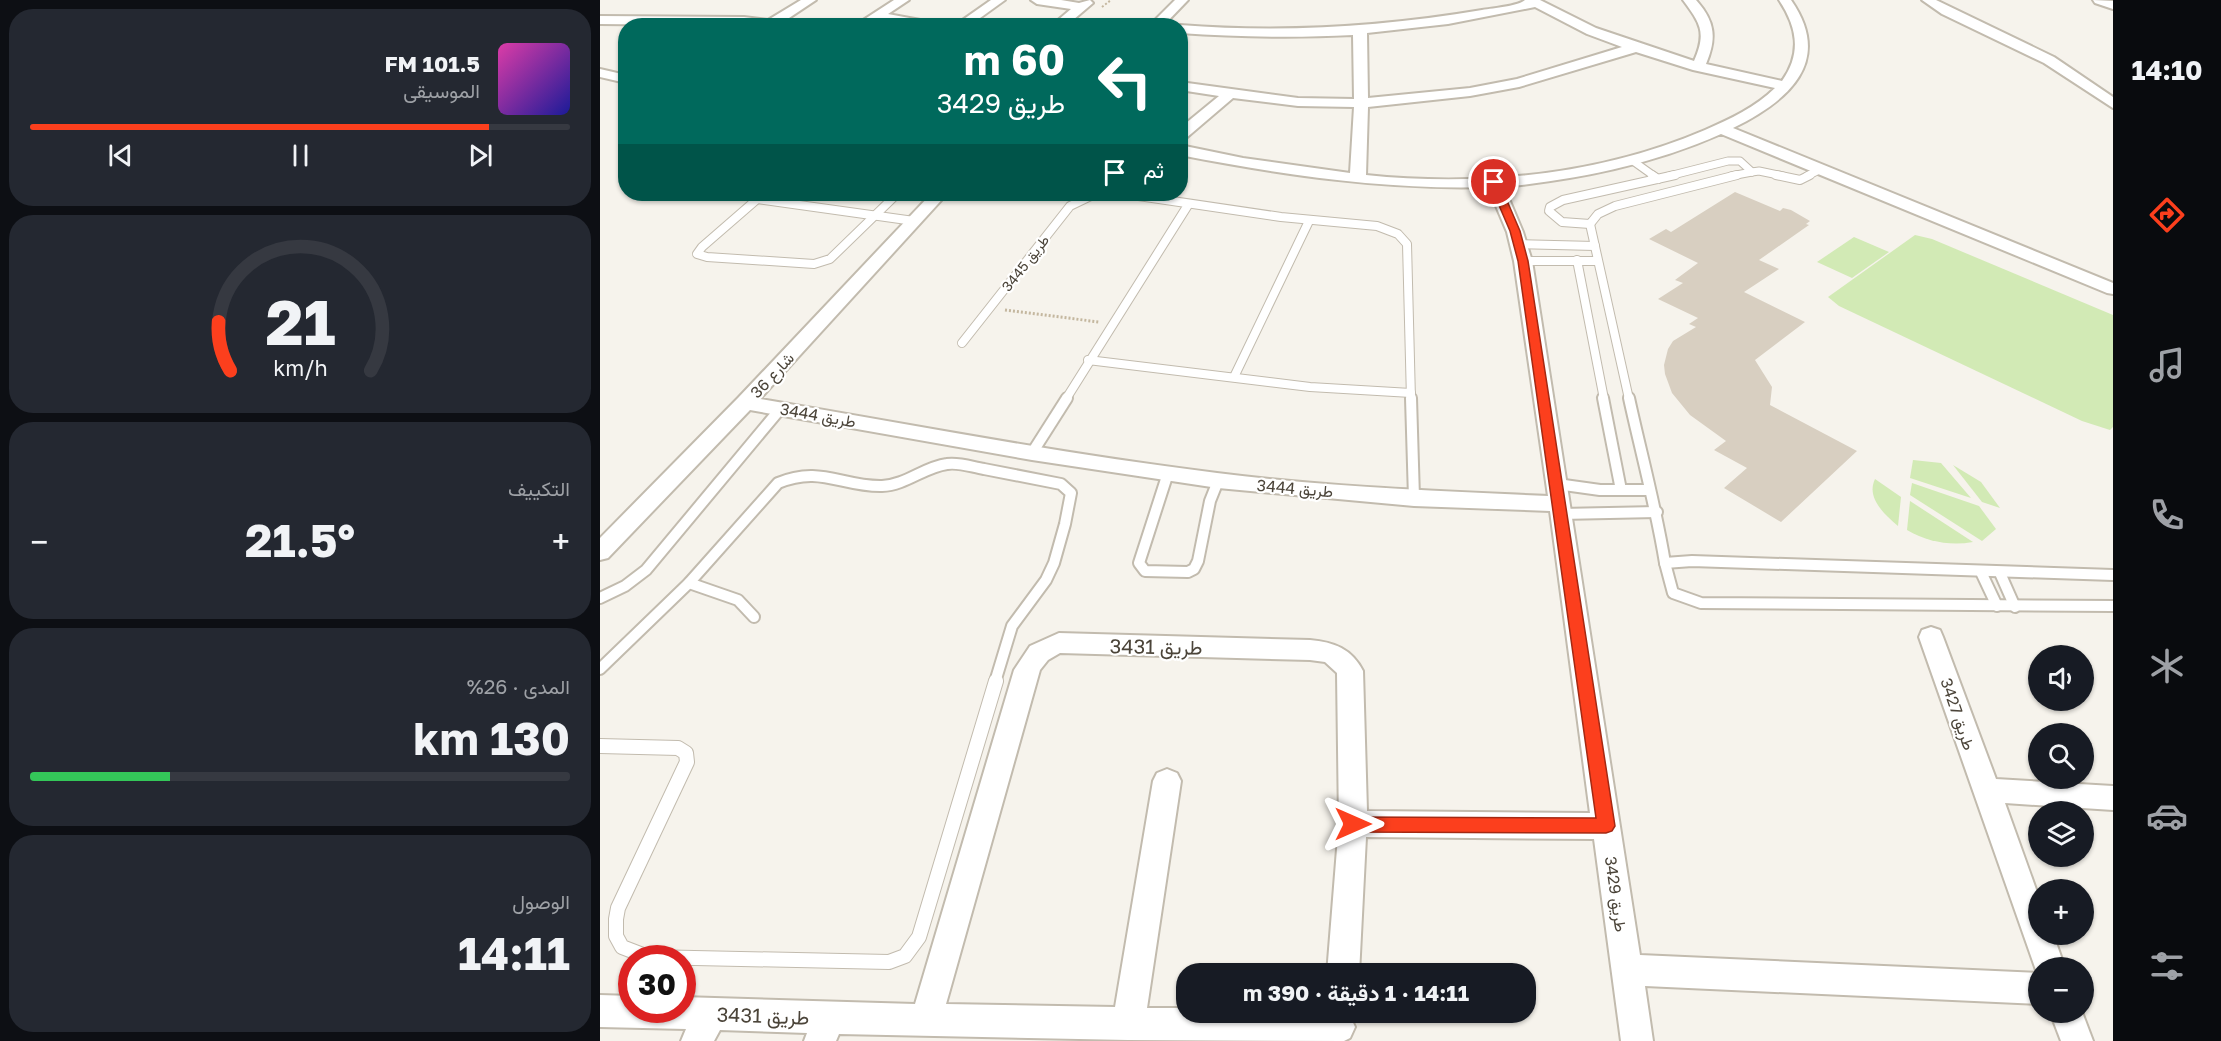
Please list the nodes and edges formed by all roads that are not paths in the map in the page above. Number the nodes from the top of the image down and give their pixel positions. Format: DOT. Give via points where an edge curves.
graph roads {
  1 [pos="810,0"];
  2 [pos="903,0"];
  3 [pos="999,0"];
  4 [pos="1038,0"];
  5 [pos="1182,0"];
  6 [pos="1689,0"];
  7 [pos="1785,0"];
  8 [pos="1928,0"];
  9 [pos="2099,0"];
  10 [pos="1533,2"];
  11 [pos="1086,4"];
  12 [pos="2113,4"];
  13 [pos="876,16"];
  14 [pos="780,18"];
  15 [pos="873,18"];
  16 [pos="887,18"];
  17 [pos="971,18"];
  18 [pos="1068,18"];
  19 [pos="1163,18"];
  20 [pos="600,20"];
  21 [pos="618,20"];
  22 [pos="1360,29"];
  23 [pos="1188,30"];
  24 [pos="1634,48"];
  25 [pos="1698,67"];
  26 [pos="600,73"];
  27 [pos="618,77"];
  28 [pos="1787,86"];
  29 [pos="1188,87"];
  30 [pos="1228,94"];
  31 [pos="1361,103"];
  32 [pos="2113,104"];
  33 [pos="1188,129"];
  34 [pos="1722,129"];
  35 [pos="1188,152"];
  36 [pos="1633,161"];
  37 [pos="1821,169"];
  38 [pos="1752,172"];
  39 [pos="1358,179"];
  40 [pos="1658,179"];
  41 [pos="1494,182"];
  42 [pos="754,201"];
  43 [pos="792,201"];
  44 [pos="889,201"];
  45 [pos="933,201"];
  46 [pos="1080,201"];
  47 [pos="1165,201"];
  48 [pos="1188,205"];
  49 [pos="875,214"];
  50 [pos="914,221"];
  51 [pos="1309,221"];
  52 [pos="1590,224"];
  53 [pos="1595,246"];
  54 [pos="1521,253"];
  55 [pos="1577,260"];
  56 [pos="1596,261"];
  57 [pos="2113,288"];
  58 [pos="962,343"];
  59 [pos="1088,360"];
  60 [pos="1234,377"];
  61 [pos="1411,393"];
  62 [pos="745,403"];
  63 [pos="781,408"];
  64 [pos="1032,453"];
  65 [pos="1168,473"];
  66 [pos="1218,481"];
  67 [pos="1621,490"];
  68 [pos="1649,490"];
  69 [pos="1414,498"];
  70 [pos="1560,501"];
  71 [pos="1657,512"];
  72 [pos="600,552"];
  73 [pos="1665,563"];
  74 [pos="1981,572"];
  75 [pos="2000,573"];
  76 [pos="2113,575"];
  77 [pos="689,583"];
  78 [pos="600,598"];
  79 [pos="1996,606"];
  80 [pos="2113,606"];
  81 [pos="2016,607"];
  82 [pos="754,617"];
  83 [pos="1931,637"];
  84 [pos="600,669"];
  85 [pos="600,746"];
  86 [pos="1167,781"];
  87 [pos="1985,790"];
  88 [pos="2113,798"];
  89 [pos="1353,824"];
  90 [pos="1606,826"];
  91 [pos="2046,957"];
  92 [pos="1344,963"];
  93 [pos="1626,969"];
  94 [pos="2028,988"];
  95 [pos="600,1011"];
  96 [pos="926,1020"];
  97 [pos="2070,1023"];
  98 [pos="1128,1024"];
  99 [pos="1339,1027"];
  100 [pos="704,1028"];
  101 [pos="825,1029"];
  102 [pos="1636,1041"];
  103 [pos="2077,1041"];
  1 -- 14 [label="street"];
  2 -- 13 [label="street"];
  3 -- 17 [label="street"];
  4 -- 11 [label="street"];
  5 -- 19 [label="street"];
  6 -- 25 [label="street" via="1702,14 1710,32"];
  7 -- 28 [label="street" via="1798,16 1804,39 1801,62"];
  8 -- 32 [label="street" via="2055,63"];
  9 -- 12 [label="street"];
  10 -- 22 [label="street" via="1447,20"];
  10 -- 24 [label="street"];
  11 -- 18 [label="street"];
  13 -- 15 [label="street"];
  13 -- 16 [label="street"];
  20 -- 21 [label="street"];
  22 -- 23 [label="street" via="1256,34"];
  22 -- 31 [label="street"];
  24 -- 25 [label="street"];
  24 -- 31 [label="street" via="1519,83"];
  25 -- 28 [label="street"];
  26 -- 27 [label="street"];
  28 -- 34 [label="street" via="1760,108"];
  29 -- 30 [label="street"];
  30 -- 31 [label="street" via="1298,102"];
  30 -- 33 [label="street"];
  31 -- 39 [label="street"];
  34 -- 36 [label="street" via="1656,156"];
  34 -- 37 [label="street"];
  35 -- 39 [label="street"];
  36 -- 40 [label="lane"];
  36 -- 41 [label="street" via="1594,170"];
  37 -- 38 [label="lane" via="1800,180"];
  37 -- 57 [label="street"];
  38 -- 40 [label="lane" via="1740,161 1728,161"];
  38 -- 52 [label="lane" via="1615,206 1598,214"];
  39 -- 41 [label="street"];
  40 -- 52 [label="lane" via="1563,200 1550,207 1550,214 1558,220"];
  41 -- 54 [label="street, طريق 3429"];
  42 -- 49 [label="lane" via="698,254 729,259 823,262"];
  43 -- 49 [label="lane"];
  44 -- 49 [label="lane"];
  45 -- 50 [label="street, شارع 36"];
  46 -- 58 [label="lane, طريق 3445" via="1070,206"];
  47 -- 48 [label="lane"];
  48 -- 51 [label="lane"];
  48 -- 59 [label="lane"];
  49 -- 50 [label="lane"];
  50 -- 62 [label="street, شارع 36"];
  51 -- 60 [label="lane"];
  51 -- 61 [label="lane" via="1373,225 1405,239"];
  52 -- 53 [label="lane"];
  53 -- 54 [label="lane"];
  53 -- 56 [label="lane"];
  54 -- 55 [label="lane"];
  54 -- 70 [label="street, طريق 3429"];
  55 -- 56 [label="lane"];
  55 -- 67 [label="lane"];
  56 -- 68 [label="lane"];
  59 -- 60 [label="lane"];
  59 -- 64 [label="lane"];
  60 -- 61 [label="lane" via="1310,387"];
  61 -- 69 [label="lane"];
  62 -- 63 [label="street, طريق 3444"];
  62 -- 72 [label="street, شارع 36"];
  63 -- 64 [label="street, طريق 3444"];
  63 -- 78 [label="lane" via="646,570"];
  64 -- 65 [label="street, طريق 3444"];
  65 -- 66 [label="street, طريق 3444"];
  65 -- 66 [label="lane" via="1139,563 1145,571 1194,569"];
  66 -- 69 [label="street, طريق 3444"];
  67 -- 68 [label="lane"];
  67 -- 70 [label="lane" via="1600,490"];
  68 -- 71 [label="lane"];
  69 -- 70 [label="street, طريق 3444"];
  70 -- 71 [label="lane"];
  70 -- 90 [label="street, طريق 3429"];
  71 -- 73 [label="lane"];
  73 -- 74 [label="lane"];
  73 -- 79 [label="lane" via="1673,592 1701,603"];
  74 -- 75 [label="lane"];
  74 -- 79 [label="lane"];
  75 -- 76 [label="lane"];
  75 -- 81 [label="lane"];
  77 -- 82 [label="lane" via="738,600"];
  77 -- 84 [label="lane"];
  77 -- 85 [label="lane" via="778,483 790,476 804,473 879,486 953,463 1061,484 1071,493 1052,569 1012,626 918,937 905,957 882,963 648,957 629,953 617,943 613,927 618,908 687,762 686,753 678,748"];
  79 -- 81 [label="lane"];
  80 -- 81 [label="lane"];
  83 -- 87 [label="street, طريق 3427"];
  86 -- 98 [label="street"];
  87 -- 88 [label="street"];
  87 -- 91 [label="street, طريق 3427"];
  89 -- 90 [label="street"];
  89 -- 92 [label="street, طريق 3431"];
  89 -- 96 [label="street, طريق 3431" via="1350,671 1342,658 1328,651 1310,650 1059,643 1044,648 1032,658 1027,670"];
  90 -- 93 [label="street, طريق 3429"];
  93 -- 94 [label="street"];
  93 -- 102 [label="street, طريق 3429"];
  95 -- 100 [label="street, طريق 3431"];
  96 -- 98 [label="street, طريق 3431"];
  96 -- 101 [label="street, طريق 3431"];
  97 -- 103 [label="street"];
  98 -- 99 [label="street, طريق 3431"];
  100 -- 101 [label="street, طريق 3431"];
}
